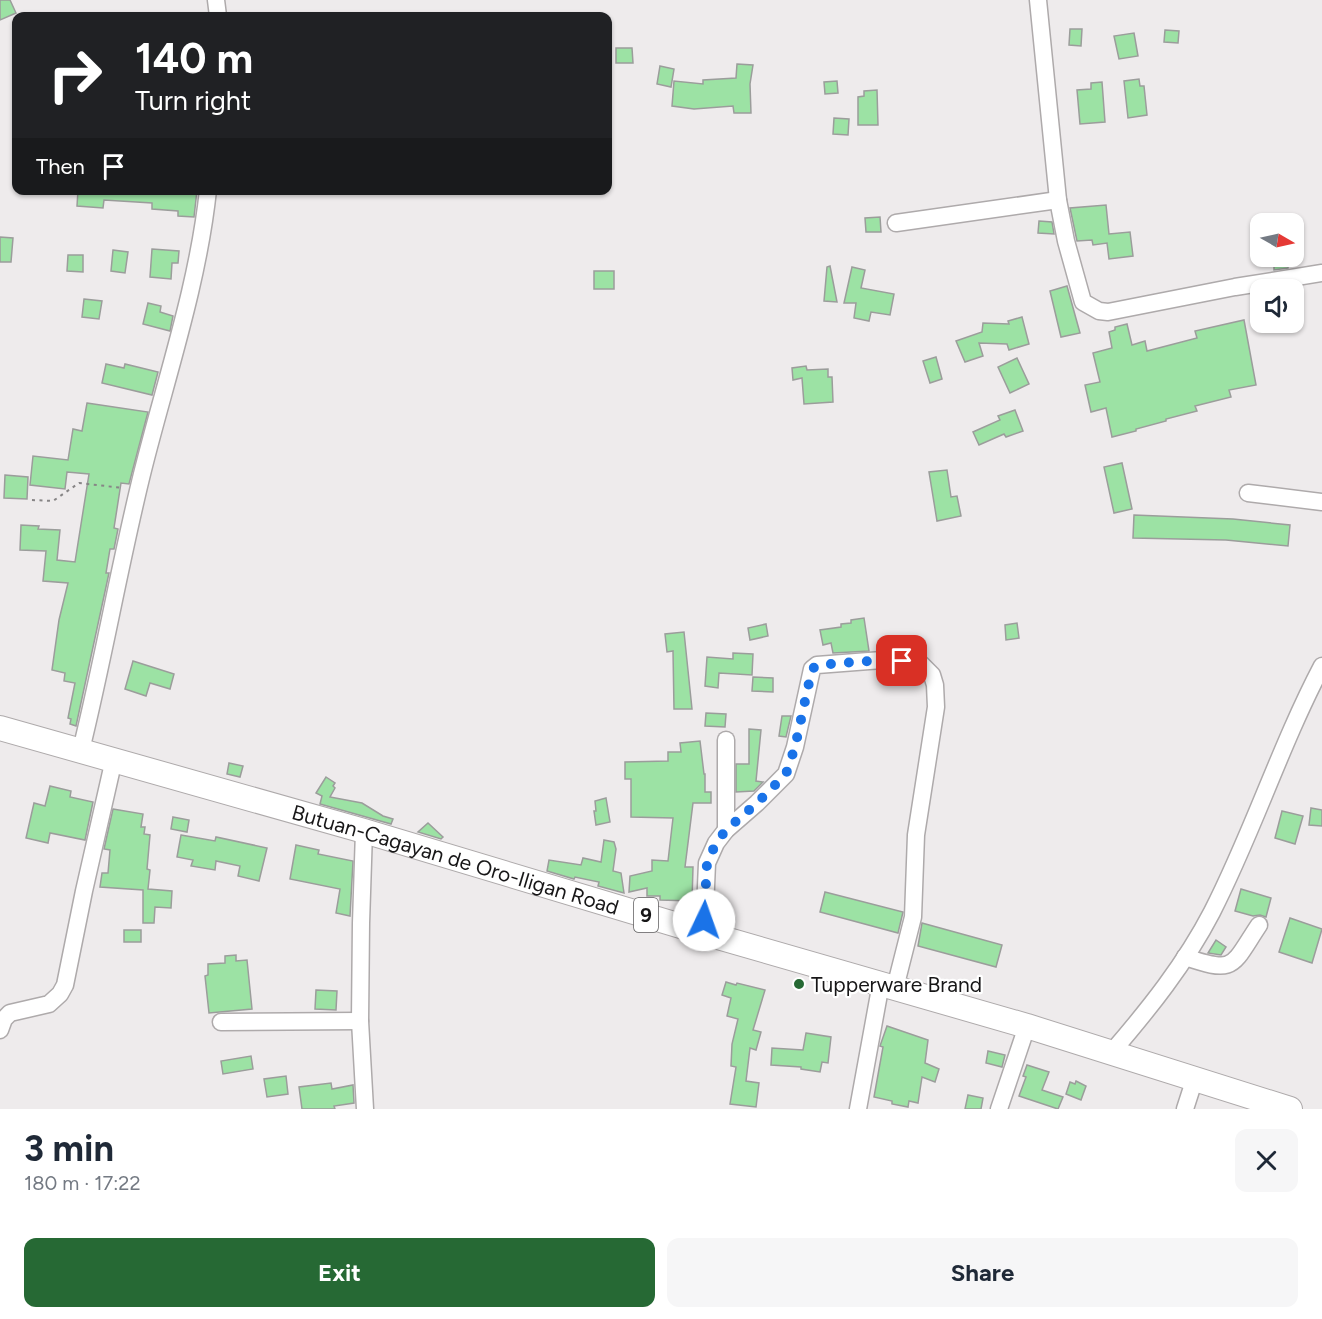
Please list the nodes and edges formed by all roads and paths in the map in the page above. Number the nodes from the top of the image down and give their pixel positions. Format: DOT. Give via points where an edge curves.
graph roads {
  1 [pos="1038,0"];
  2 [pos="207,195"];
  3 [pos="1058,200"];
  4 [pos="896,223"];
  5 [pos="1322,273"];
  6 [pos="138,490"];
  7 [pos="1248,493"];
  8 [pos="32,500"];
  9 [pos="1322,502"];
  10 [pos="1321,669"];
  11 [pos="0,728"];
  12 [pos="726,740"];
  13 [pos="81,750"];
  14 [pos="114,759"];
  15 [pos="726,830"];
  16 [pos="364,831"];
  17 [pos="1259,925"];
  18 [pos="704,933"];
  19 [pos="1185,957"];
  20 [pos="888,986"];
  21 [pos="360,1021"];
  22 [pos="221,1022"];
  23 [pos="1027,1026"];
  24 [pos="0,1029"];
  25 [pos="1111,1053"];
  26 [pos="1195,1078"];
  27 [pos="365,1109"];
  28 [pos="858,1109"];
  29 [pos="999,1109"];
  30 [pos="1185,1109"];
  31 [pos="1290,1109"];
  1 -- 3 [label="street"];
  2 -- 6 [label="street" via="192,285"];
  3 -- 4 [label="street"];
  3 -- 5 [label="street" via="1083,302 1099,311"];
  6 -- 8 [label="path" via="82,482 53,501"];
  6 -- 13 [label="street"];
  7 -- 9 [label="street"];
  10 -- 19 [label="street" via="1234,865"];
  11 -- 13 [label="highway, Butuan-Cagayan de Oro-Iligan Road / 9"];
  12 -- 15 [label="street"];
  13 -- 14 [label="highway, Butuan-Cagayan de Oro-Iligan Road / 9"];
  14 -- 16 [label="highway, Butuan-Cagayan de Oro-Iligan Road / 9"];
  14 -- 24 [label="street" via="65,985 49,1004 10,1013"];
  15 -- 18 [label="street" via="707,863"];
  15 -- 20 [label="street" via="786,774 812,669 818,665 882,660 921,664 936,685 936,707 916,835 913,917"];
  16 -- 18 [label="highway, Butuan-Cagayan de Oro-Iligan Road / 9"];
  16 -- 21 [label="street"];
  17 -- 19 [label="street" via="1235,960 1225,967"];
  18 -- 20 [label="highway, Butuan-Cagayan de Oro-Iligan Road / 9"];
  19 -- 25 [label="street"];
  20 -- 23 [label="highway, Butuan-Cagayan de Oro-Iligan Road / 9"];
  20 -- 28 [label="street"];
  21 -- 22 [label="street"];
  21 -- 27 [label="street"];
  23 -- 25 [label="highway, Butuan-Cagayan de Oro-Iligan Road / 9"];
  23 -- 29 [label="street"];
  25 -- 26 [label="highway, Butuan-Cagayan de Oro-Iligan Road / 9"];
  26 -- 30 [label="street"];
  26 -- 31 [label="highway, Butuan-Cagayan de Oro-Iligan Road / 9"];
}
